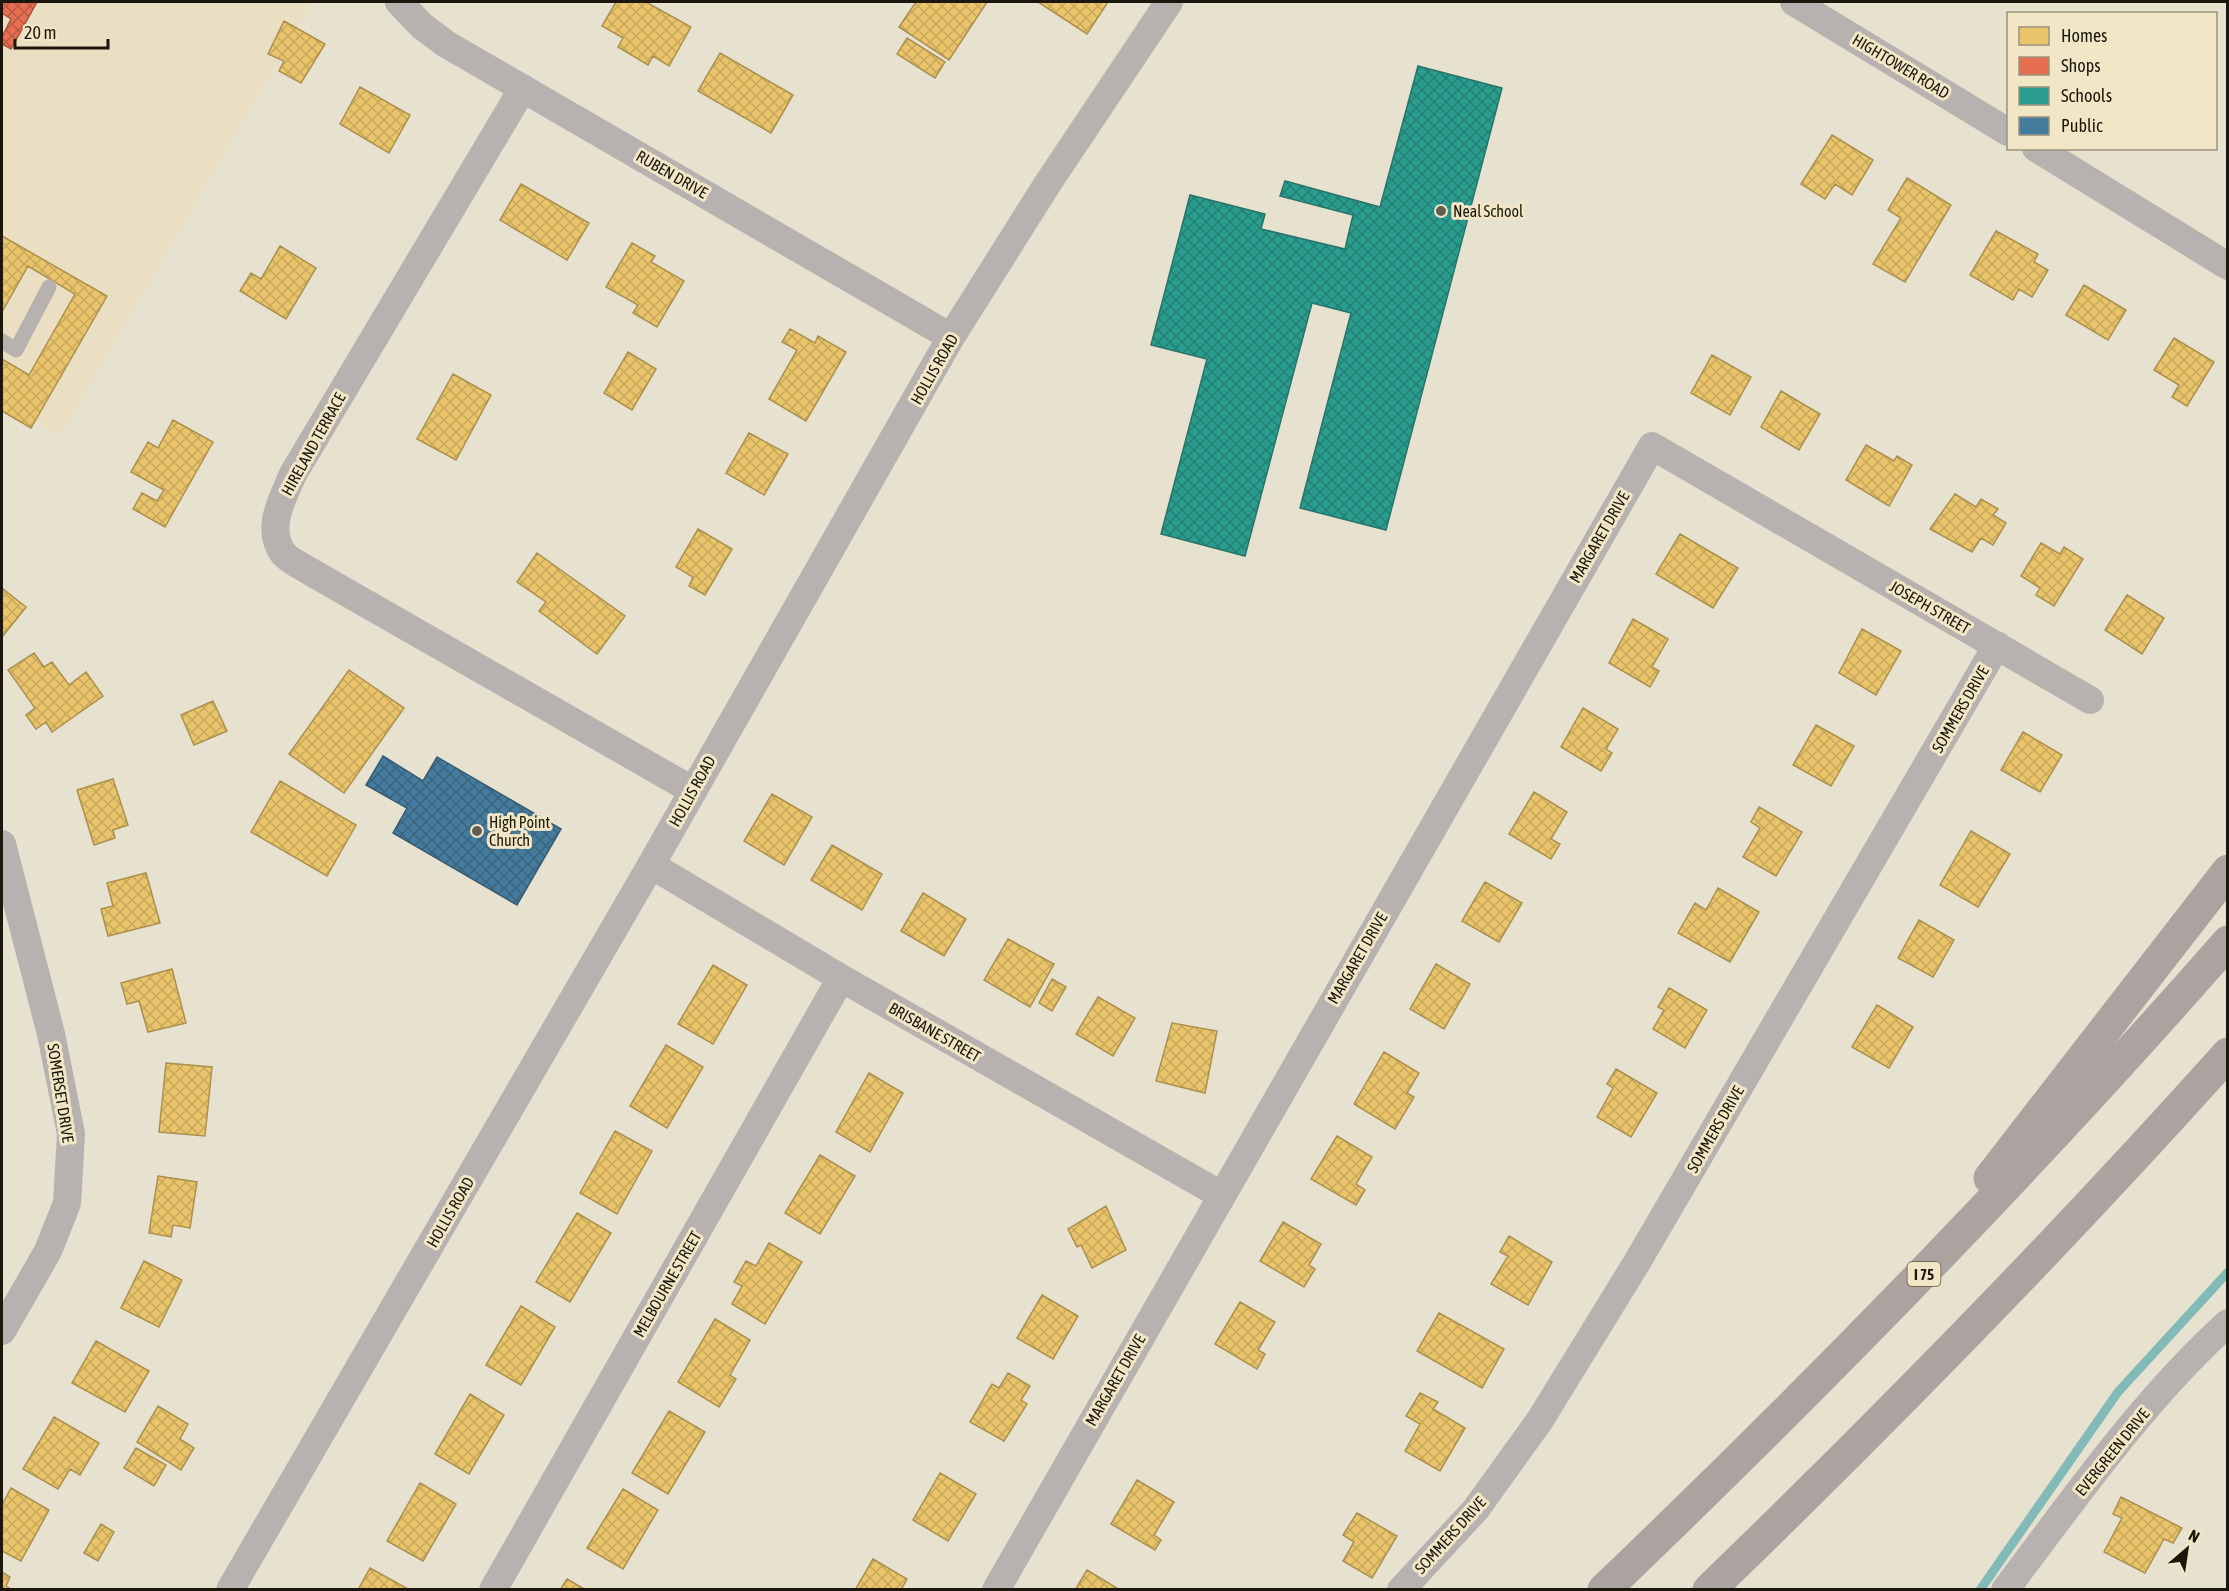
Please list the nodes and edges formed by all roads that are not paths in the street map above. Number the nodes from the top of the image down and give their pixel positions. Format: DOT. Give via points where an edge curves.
graph roads {
  1 [pos="399,2"];
  2 [pos="1169,2"];
  3 [pos="1794,2"];
  4 [pos="523,88"];
  5 [pos="2007,131"];
  6 [pos="2039,150"];
  7 [pos="2228,266"];
  8 [pos="49,287"];
  9 [pos="951,337"];
  10 [pos="2,341"];
  11 [pos="1770,514"];
  12 [pos="1997,645"];
  13 [pos="2090,700"];
  14 [pos="692,790"];
  15 [pos="2,844"];
  16 [pos="651,866"];
  17 [pos="2228,871"];
  18 [pos="2228,942"];
  19 [pos="841,978"];
  20 [pos="2228,1054"];
  21 [pos="1221,1195"];
  22 [pos="1903,1296"];
  23 [pos="2228,1323"];
  24 [pos="2,1331"];
  25 [pos="230,1590"];
  26 [pos="493,1590"];
  27 [pos="996,1590"];
  28 [pos="1401,1590"];
  29 [pos="1604,1590"];
  30 [pos="1709,1590"];
  31 [pos="2005,1590"];
  1 -- 4 [label="street, RUBEN DRIVE" via="446,44"];
  2 -- 9 [label="street, HOLLIS ROAD"];
  3 -- 5 [label="street, HIGHTOWER ROAD"];
  4 -- 9 [label="street, RUBEN DRIVE"];
  4 -- 14 [label="street, HIRELAND TERRACE" via="293,474 277,512 276,535 283,553 310,572"];
  6 -- 7 [label="street"];
  8 -- 10 [label="lane" via="16,350"];
  9 -- 14 [label="street, HOLLIS ROAD"];
  11 -- 12 [label="street, JOSEPH STREET"];
  11 -- 21 [label="street, MARGARET DRIVE" via="1652,446"];
  12 -- 13 [label="street, JOSEPH STREET"];
  12 -- 28 [label="street, SOMMERS DRIVE" via="1654,1233 1540,1420 1476,1509"];
  14 -- 16 [label="street, HOLLIS ROAD"];
  15 -- 24 [label="street, SOMERSET DRIVE" via="51,1034 71,1134 67,1203 48,1251"];
  16 -- 19 [label="street, BRISBANE STREET"];
  16 -- 25 [label="street, HOLLIS ROAD"];
  17 -- 22 [label="highway" via="2031,1123"];
  18 -- 22 [label="highway, I 75" via="2037,1155"];
  19 -- 21 [label="street, BRISBANE STREET"];
  19 -- 26 [label="street, MELBOURNE STREET"];
  20 -- 30 [label="highway" via="1980,1321"];
  21 -- 27 [label="street, MARGARET DRIVE"];
  22 -- 29 [label="highway, I 75"];
  23 -- 31 [label="street, EVERGREEN DRIVE" via="2095,1471"];
}
